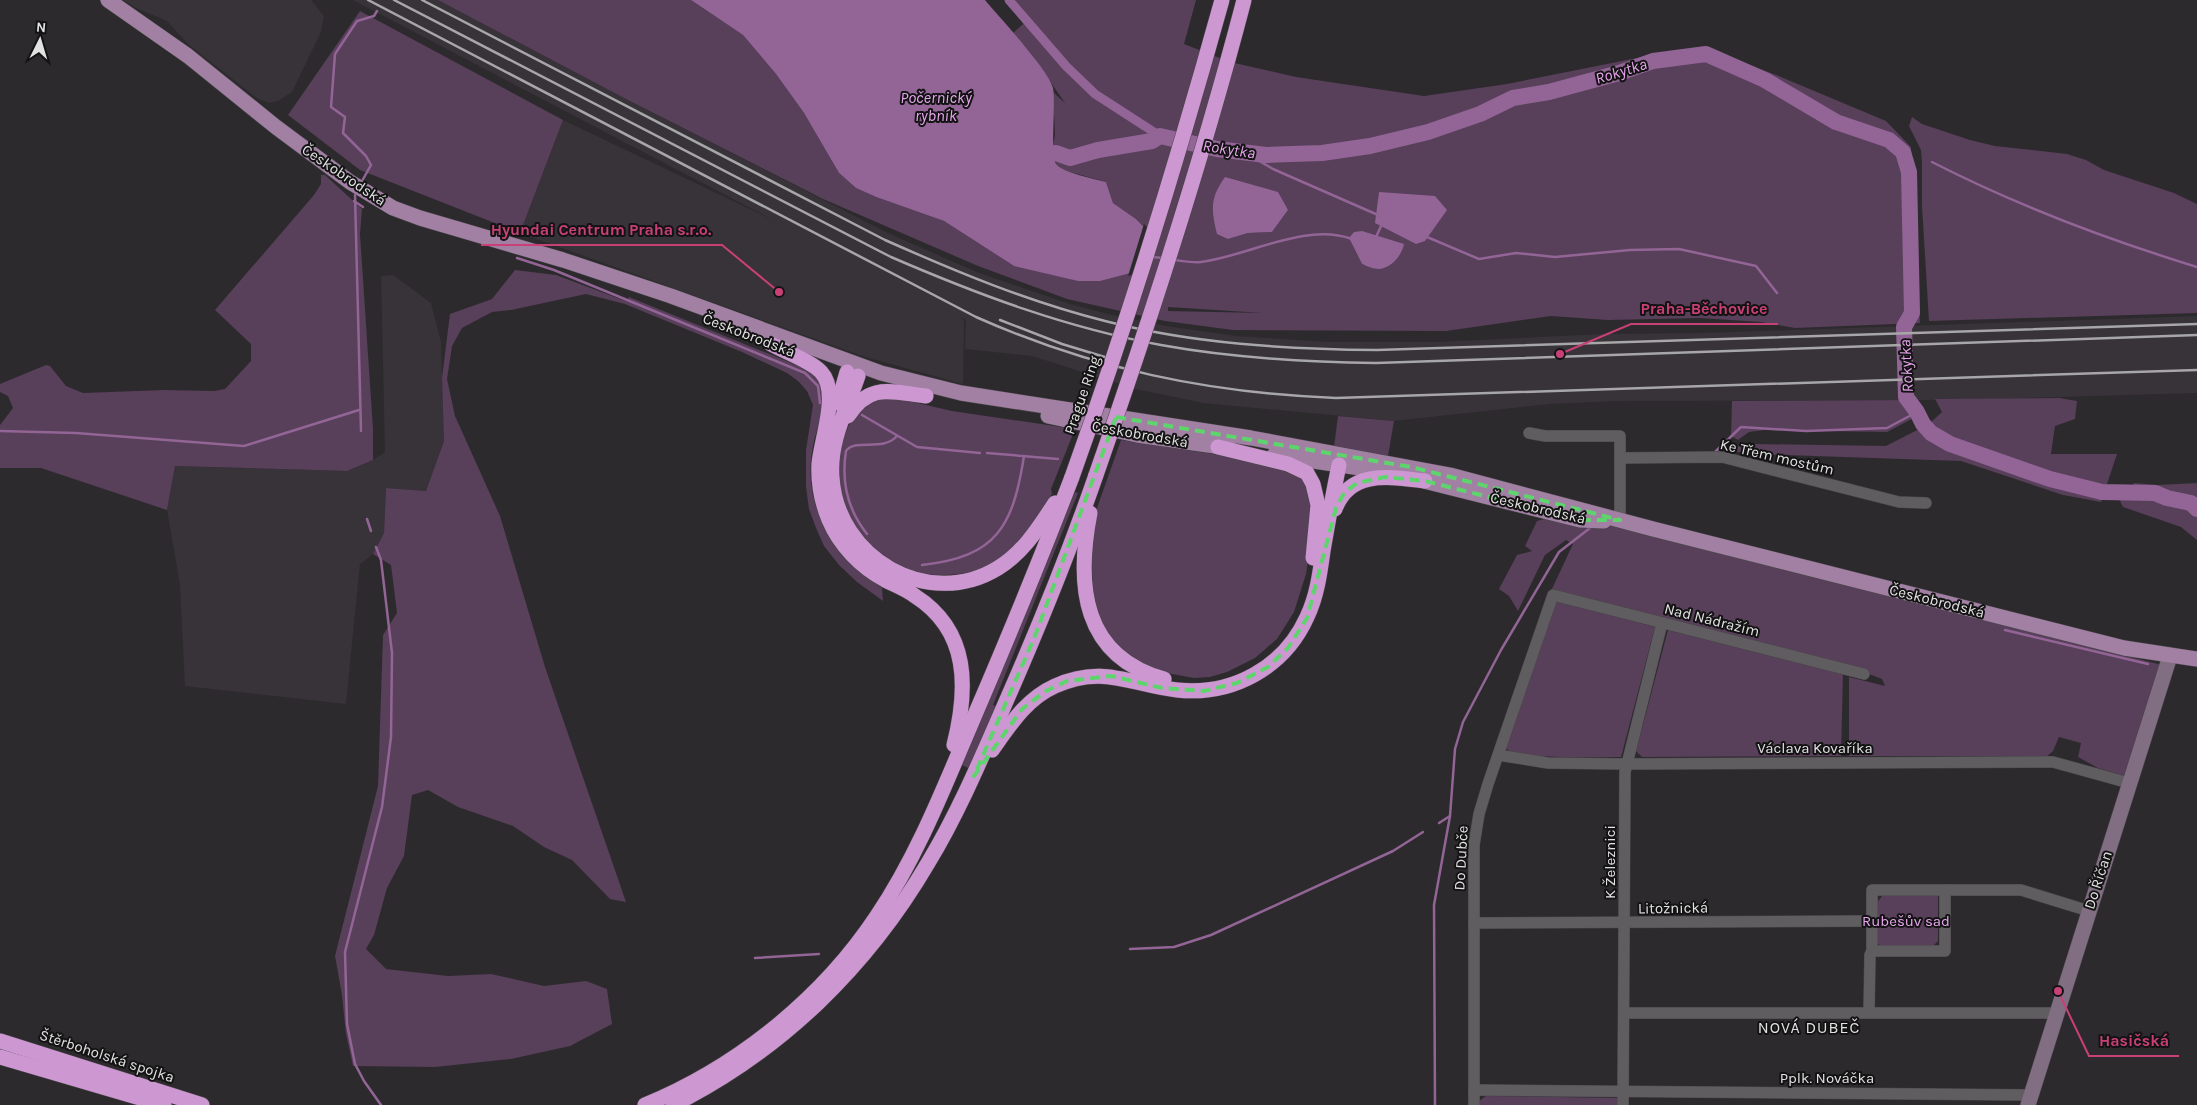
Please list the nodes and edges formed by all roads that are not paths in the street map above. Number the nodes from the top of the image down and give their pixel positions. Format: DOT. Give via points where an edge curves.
graph roads {
  1 [pos="108,0"];
  2 [pos="1222,0"];
  3 [pos="1244,0"];
  4 [pos="616,279"];
  5 [pos="771,344"];
  6 [pos="854,369"];
  7 [pos="926,396"];
  8 [pos="1529,433"];
  9 [pos="1218,447"];
  10 [pos="832,452"];
  11 [pos="1620,458"];
  12 [pos="1335,459"];
  13 [pos="819,464"];
  14 [pos="1425,481"];
  15 [pos="1069,482"];
  16 [pos="1092,493"];
  17 [pos="1926,503"];
  18 [pos="1620,520"];
  19 [pos="1324,547"];
  20 [pos="1309,589"];
  21 [pos="1554,595"];
  22 [pos="1662,623"];
  23 [pos="2170,656"];
  24 [pos="2197,659"];
  25 [pos="1864,674"];
  26 [pos="1498,755"];
  27 [pos="1626,764"];
  28 [pos="974,776"];
  29 [pos="2129,783"];
  30 [pos="942,790"];
  31 [pos="1945,890"];
  32 [pos="2089,911"];
  33 [pos="1872,921"];
  34 [pos="1474,923"];
  35 [pos="1625,923"];
  36 [pos="1872,950"];
  37 [pos="1869,1012"];
  38 [pos="1624,1013"];
  39 [pos="2057,1013"];
  40 [pos="0,1041"];
  41 [pos="0,1057"];
  42 [pos="1474,1090"];
  43 [pos="1623,1092"];
  44 [pos="672,1099"];
  45 [pos="2029,1100"];
  46 [pos="647,1104"];
  47 [pos="164,1105"];
  48 [pos="202,1105"];
  49 [pos="1474,1105"];
  50 [pos="1623,1105"];
  1 -- 4 [label="main road, Českobrodská" via="188,56 276,127 376,199 420,218"];
  2 -- 15 [label="highway, Prague Ring, bridge" via="1142,273"];
  3 -- 16 [label="highway, bridge" via="1184,215"];
  4 -- 5 [label="main road, Českobrodská" via="667,304"];
  4 -- 6 [label="main road, Českobrodská" via="671,296"];
  5 -- 6 [label="main road, Českobrodská"];
  5 -- 13 [label="highway" via="817,369 828,384 830,398"];
  6 -- 7 [label="main road, Českobrodská"];
  6 -- 10 [label="highway"];
  6 -- 12 [label="main road, Českobrodská" via="961,394 1242,437"];
  6 -- 13 [label="highway"];
  7 -- 9 [label="main road, Českobrodská" via="1046,416 1137,436"];
  7 -- 10 [label="highway" via="885,391 867,395 849,415"];
  8 -- 11 [label="street" via="1620,436"];
  9 -- 12 [label="main road, Českobrodská"];
  9 -- 20 [label="highway" via="1288,464 1310,478 1316,491 1318,512"];
  10 -- 15 [label="highway" via="835,500 853,537 885,567 908,578 927,582 964,581 1007,562 1028,542"];
  11 -- 17 [label="street, Ke Třem mostům" via="1722,457 1899,502"];
  11 -- 18 [label="street"];
  12 -- 14 [label="main road, Českobrodská"];
  12 -- 18 [label="main road, Českobrodská" via="1450,475"];
  12 -- 19 [label="highway"];
  12 -- 20 [label="highway"];
  13 -- 30 [label="highway" via="825,508 842,542 866,568 926,604 942,620 955,642 961,664 963,695 959,725"];
  14 -- 18 [label="main road, Českobrodská" via="1580,520"];
  14 -- 19 [label="highway" via="1378,478 1351,486 1338,502"];
  15 -- 30 [label="highway, Prague Ring" via="1010,634"];
  16 -- 20 [label="highway" via="1083,559 1087,604 1095,626 1107,644 1142,671 1171,681 1193,684 1212,682 1246,671 1269,656 1284,640 1298,618"];
  16 -- 28 [label="highway"];
  18 -- 23 [label="main road, Českobrodská" via="2124,648"];
  19 -- 28 [label="highway" via="1307,618 1288,648 1261,672 1230,686 1204,691 1177,690 1112,676 1088,676 1067,681 1046,691 1022,709"];
  21 -- 22 [label="street, Nad Nádražím"];
  21 -- 26 [label="street, Do Dubče"];
  22 -- 25 [label="street, Nad Nádražím"];
  22 -- 27 [label="street, K Železnici"];
  23 -- 24 [label="main road, Českobrodská"];
  23 -- 29 [label="street, Do Říčan"];
  26 -- 27 [label="street, Václava Kovaříka" via="1548,763"];
  26 -- 34 [label="street, Do Dubče" via="1476,830"];
  27 -- 29 [label="street, Václava Kovaříka" via="2053,762"];
  27 -- 35 [label="street, K Železnici"];
  28 -- 44 [label="highway" via="917,881 845,976 811,1011 729,1074"];
  29 -- 32 [label="street, Do Říčan"];
  30 -- 44 [label="highway" via="892,892 862,938 831,974 760,1038"];
  31 -- 32 [label="street" via="2021,890"];
  31 -- 33 [label="street" via="1872,890"];
  31 -- 36 [label="street" via="1945,950"];
  32 -- 39 [label="street, Do Říčan"];
  33 -- 35 [label="street, Litožnická"];
  33 -- 36 [label="street"];
  34 -- 35 [label="street, Litožnická"];
  34 -- 42 [label="street, Do Dubče"];
  35 -- 38 [label="street, K Železnici"];
  36 -- 37 [label="street"];
  37 -- 38 [label="street"];
  37 -- 39 [label="street"];
  38 -- 43 [label="street, K Železnici"];
  39 -- 45 [label="street, Do Říčan"];
  40 -- 48 [label="highway, Štěrboholská spojka"];
  41 -- 47 [label="highway, Štěrboholská spojka"];
  42 -- 43 [label="street, Pplk. Nováčka"];
  42 -- 49 [label="street, Do Dubče"];
  43 -- 45 [label="street, Pplk. Nováčka"];
  43 -- 50 [label="street, K Železnici"];
  44 -- 46 [label="highway"];
}
